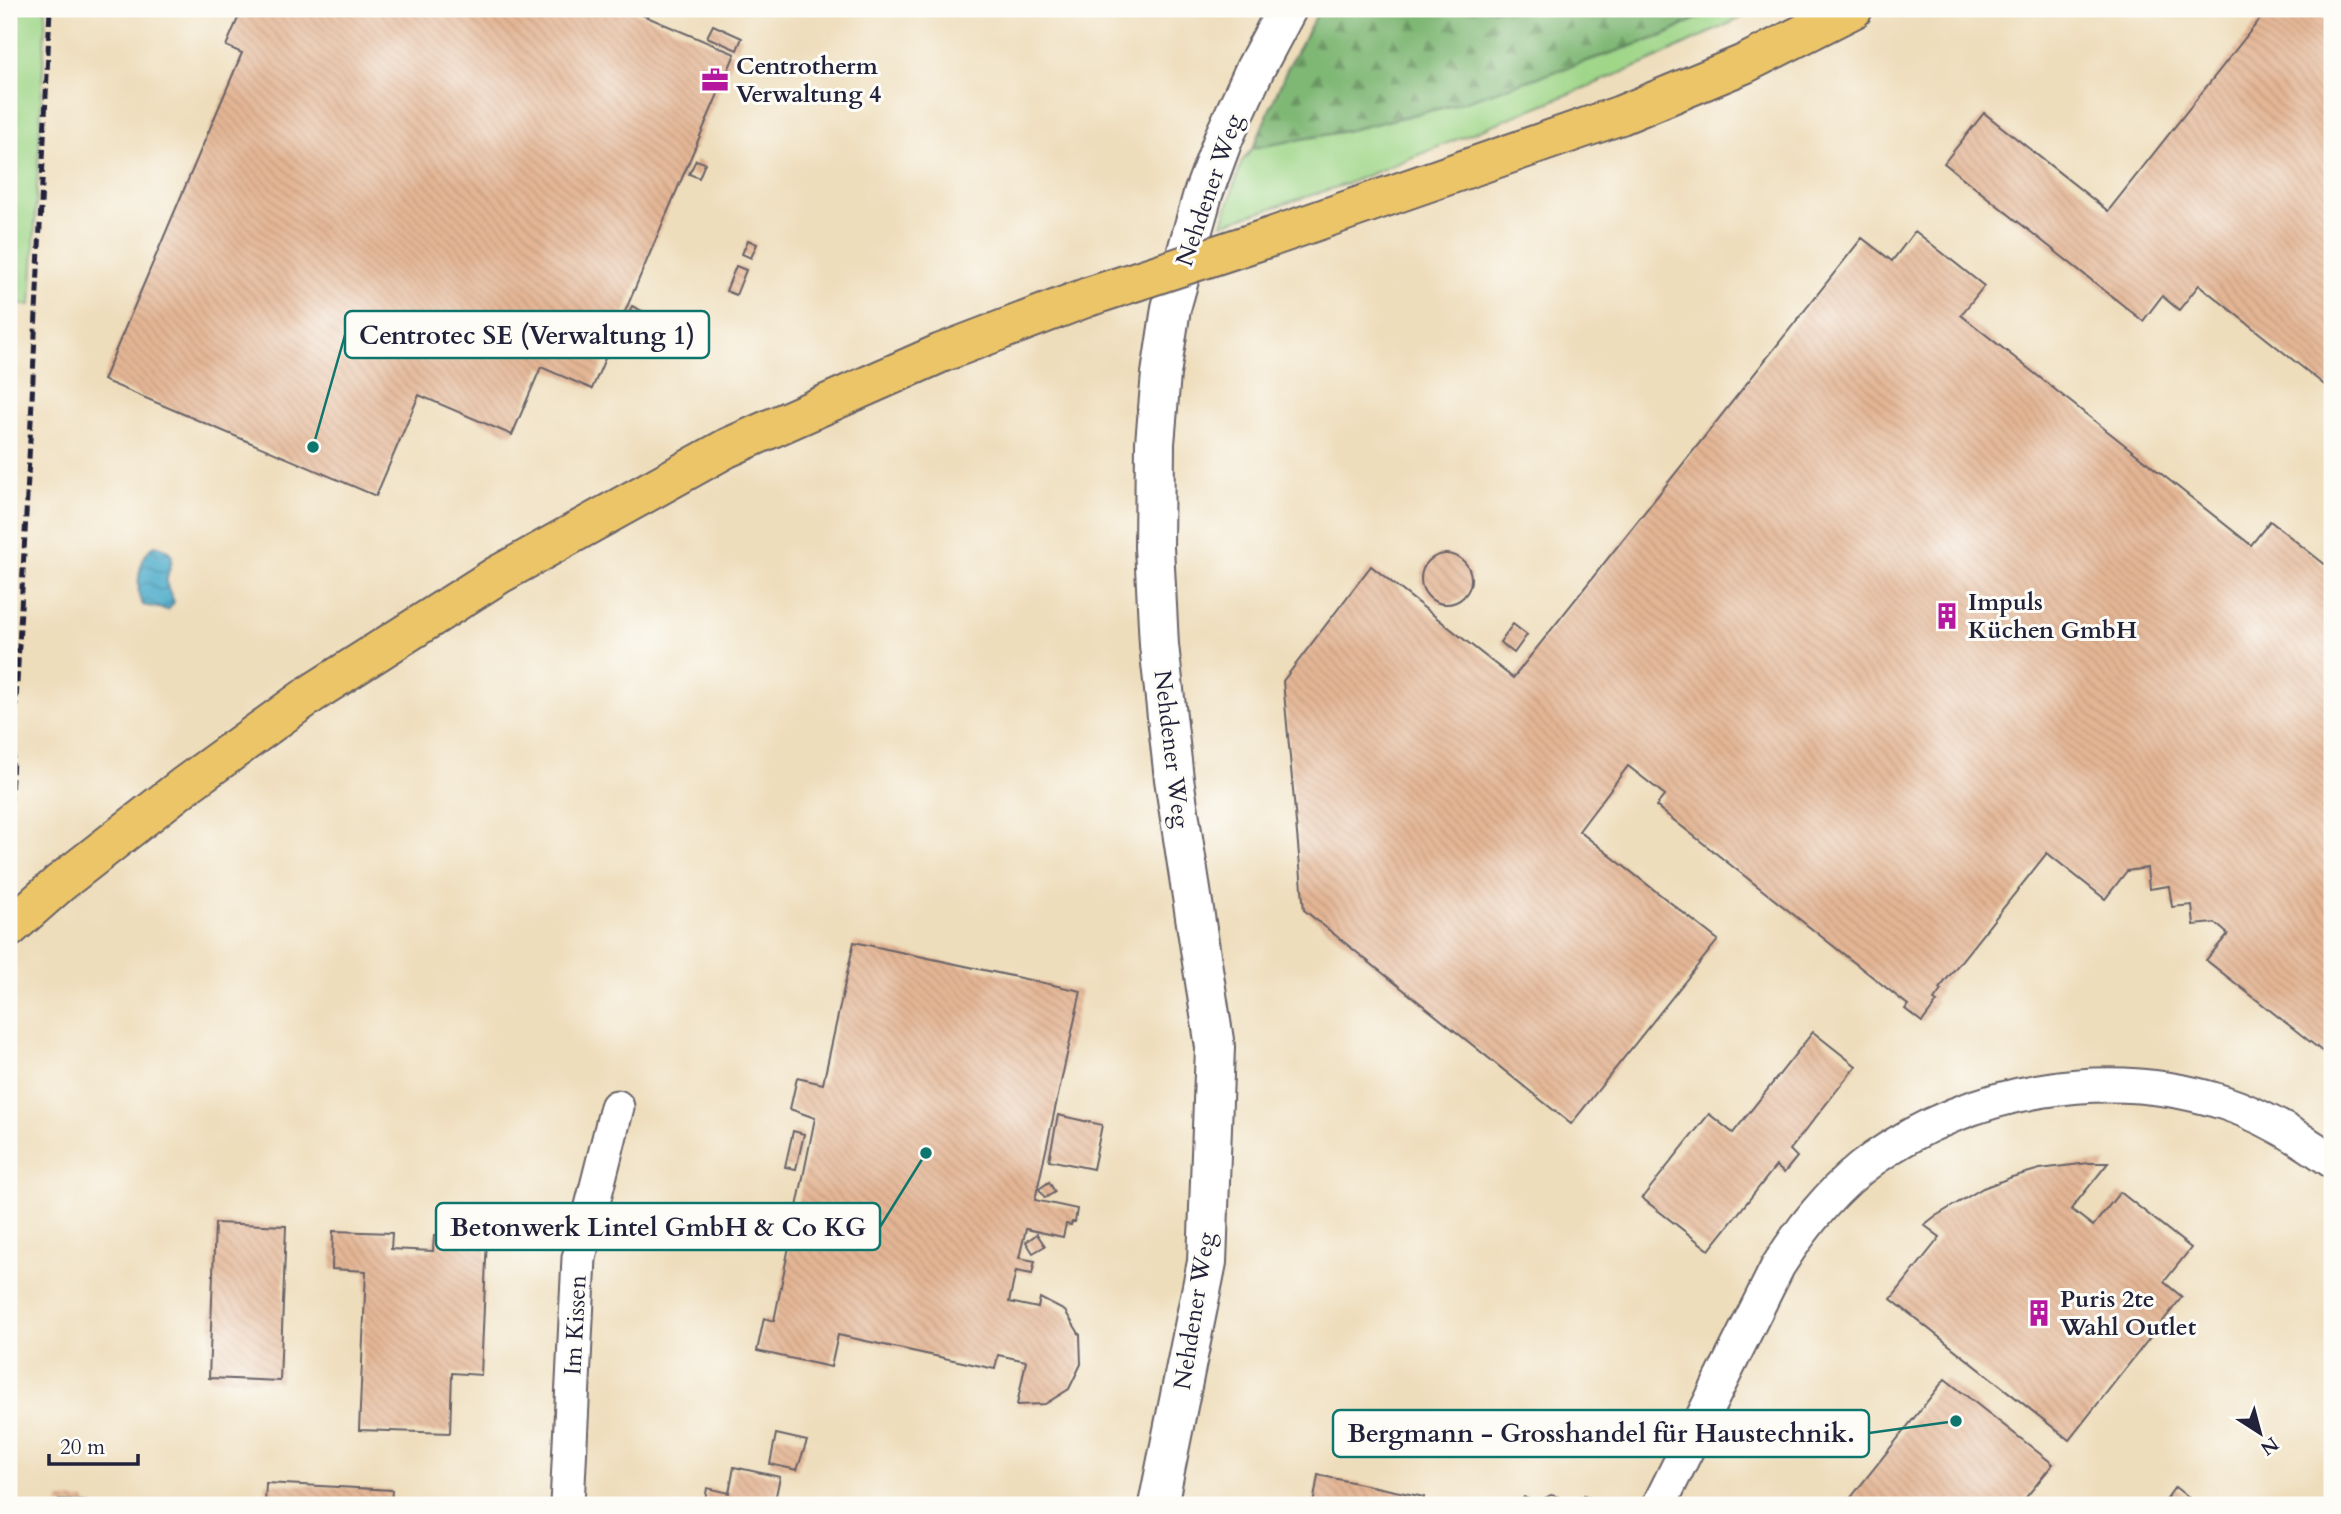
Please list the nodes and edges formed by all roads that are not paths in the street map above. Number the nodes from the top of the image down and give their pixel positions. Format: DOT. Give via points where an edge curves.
graph roads {
  1 [pos="1287,9"];
  2 [pos="1839,14"];
  3 [pos="9,928"];
  4 [pos="617,1107"];
  5 [pos="2332,1161"];
  6 [pos="567,1505"];
  7 [pos="1158,1505"];
  8 [pos="1658,1505"];
  1 -- 7 [label="street, Nehdener Weg" via="1224,137 1203,194 1171,308 1155,443 1159,645 1174,779 1215,1047 1207,1262"];
  2 -- 3 [label="main road, bridge" via="1744,64 1621,115 1088,297 941,353 727,448 498,575 301,702 184,786"];
  4 -- 6 [label="street, Im Kissen" via="579,1258"];
  5 -- 8 [label="street" via="2267,1121 2224,1103 2128,1086 2038,1091 1993,1101 1908,1138 1850,1179 1790,1246"];
}
